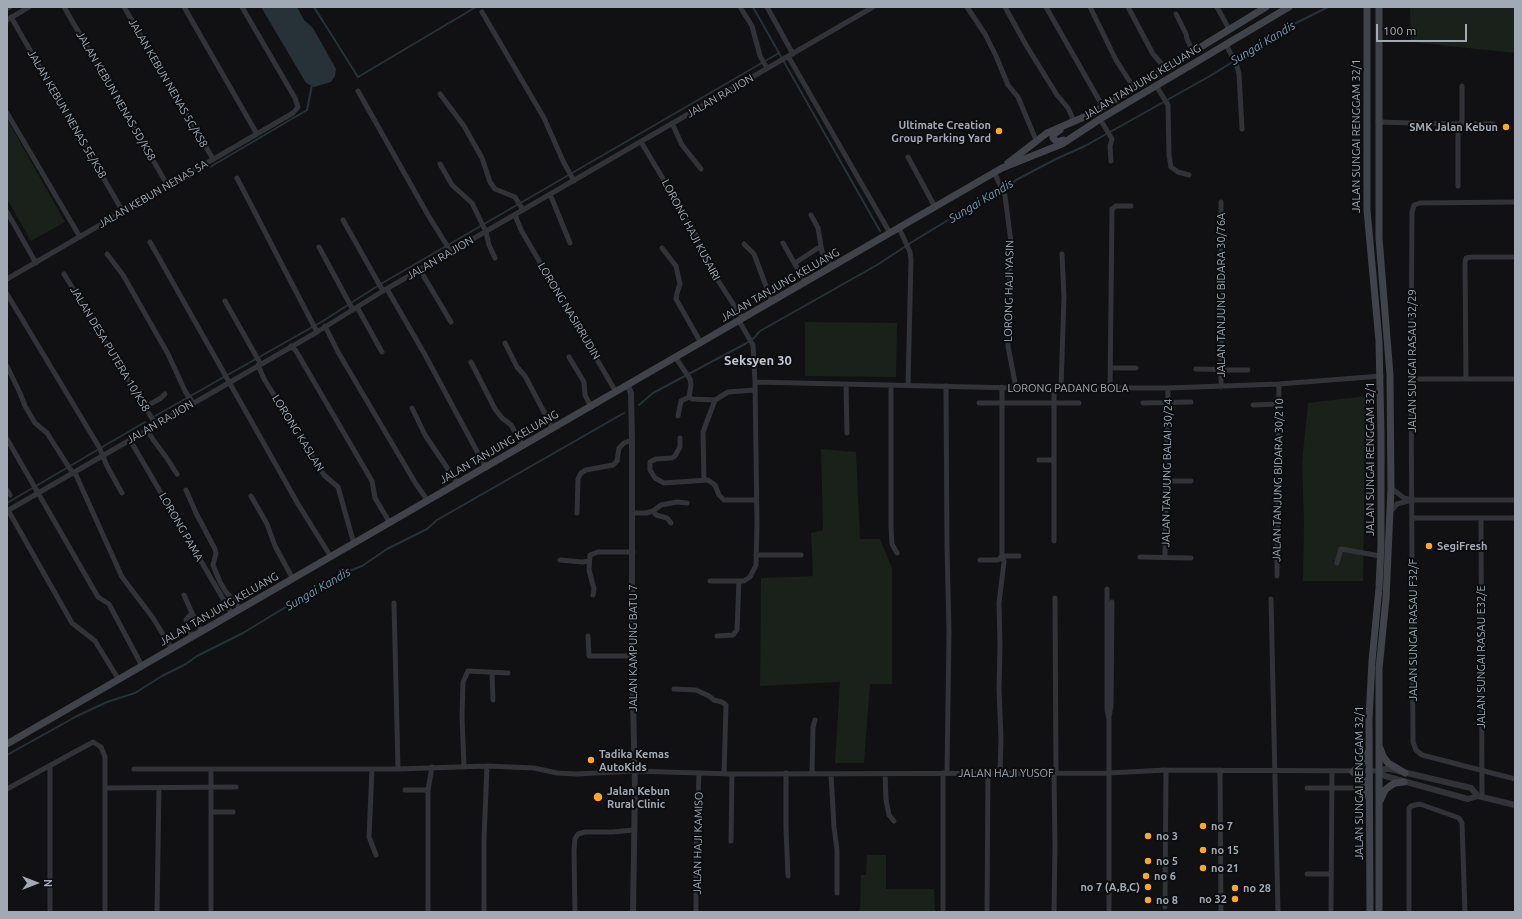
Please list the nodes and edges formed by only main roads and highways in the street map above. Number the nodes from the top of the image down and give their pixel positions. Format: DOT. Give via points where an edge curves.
graph roads {
  1 [pos="1266,7"];
  2 [pos="1289,7"];
  3 [pos="1367,7"];
  4 [pos="1379,7"];
  5 [pos="1074,121"];
  6 [pos="1082,132"];
  7 [pos="1002,168"];
  8 [pos="1372,275"];
  9 [pos="1382,275"];
  10 [pos="1378,742"];
  11 [pos="7,744"];
  12 [pos="1369,750"];
  13 [pos="1405,773"];
  14 [pos="1404,782"];
  15 [pos="1378,804"];
  16 [pos="1370,858"];
  17 [pos="1370,912"];
  18 [pos="1379,912"];
  1 -- 5 [label="main road, JALAN TANJUNG KELUANG" via="1103,107"];
  2 -- 6 [label="main road, JALAN TANJUNG KELUANG" via="1158,89 1100,119"];
  3 -- 8 [label="main road, JALAN SUNGAI RENGGAM 32/1" via="1367,210"];
  4 -- 9 [label="main road, JALAN SUNGAI RENGGAM 32/1" via="1378,216"];
  5 -- 6 [label="main road" via="1056,132 1053,135 1054,140 1057,142"];
  5 -- 7 [label="main road, JALAN TANJUNG KELUANG" via="1036,140"];
  6 -- 7 [label="main road, JALAN TANJUNG KELUANG" via="1062,144"];
  7 -- 11 [label="main road, JALAN TANJUNG KELUANG" via="458,484 354,542 328,552 293,579 241,609 229,610 202,632 116,675"];
  8 -- 9 [label="main road"];
  8 -- 12 [label="main road, JALAN SUNGAI RENGGAM 32/1" via="1381,376 1380,556 1372,661"];
  9 -- 10 [label="main road, JALAN SUNGAI RENGGAM 32/1" via="1390,375 1391,488 1386,599 1379,669"];
  10 -- 13 [label="main road" via="1388,763"];
  10 -- 15 [label="main road, JALAN SUNGAI RENGGAM 32/1"];
  12 -- 16 [label="main road, JALAN SUNGAI RENGGAM 32/1"];
  12 -- 16 [label="main road" via="1365,760 1353,772 1363,780 1365,788 1366,850"];
  14 -- 15 [label="main road" via="1390,786"];
  15 -- 18 [label="main road, JALAN SUNGAI RENGGAM 32/1"];
  16 -- 17 [label="main road, JALAN SUNGAI RENGGAM 32/1"];
}
